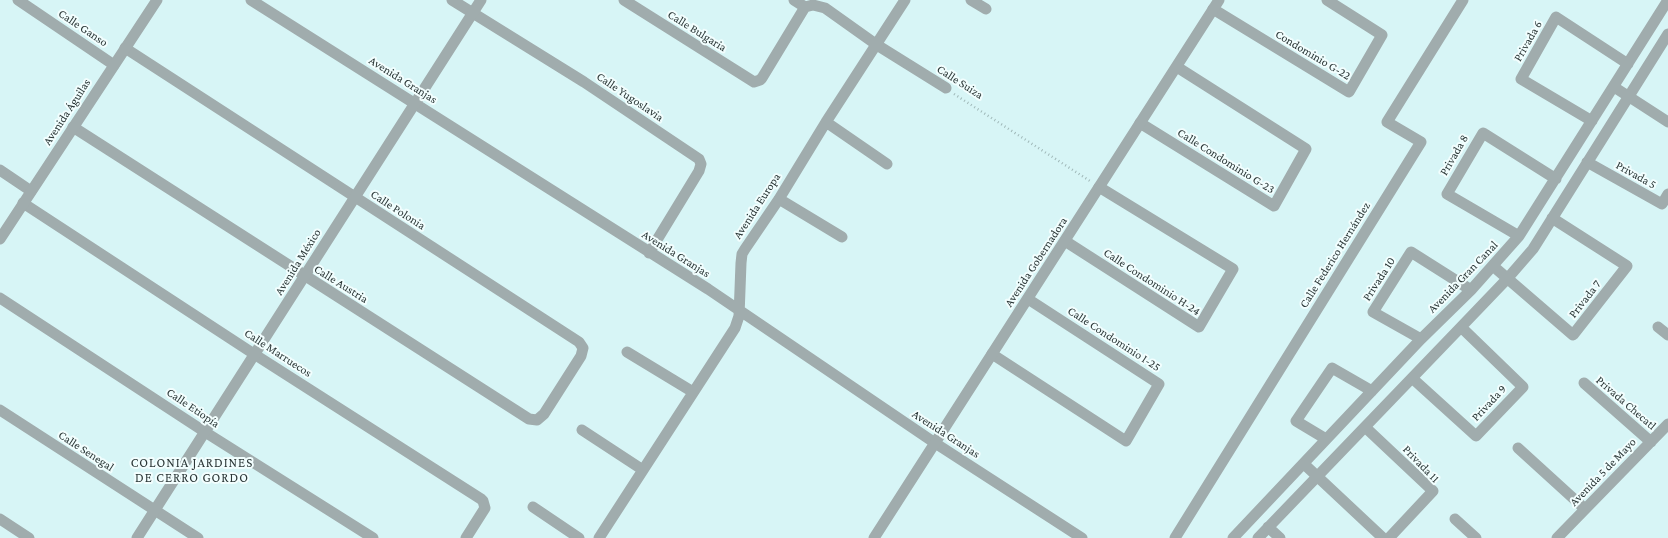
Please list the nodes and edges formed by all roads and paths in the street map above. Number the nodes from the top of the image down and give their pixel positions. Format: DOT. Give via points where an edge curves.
graph roads {
  1 [pos="18,0"];
  2 [pos="157,0"];
  3 [pos="251,0"];
  4 [pos="452,0"];
  5 [pos="481,0"];
  6 [pos="624,0"];
  7 [pos="794,0"];
  8 [pos="905,0"];
  9 [pos="971,0"];
  10 [pos="1327,0"];
  11 [pos="1463,0"];
  12 [pos="1664,1"];
  13 [pos="1216,5"];
  14 [pos="805,6"];
  15 [pos="986,9"];
  16 [pos="472,13"];
  17 [pos="1668,34"];
  18 [pos="877,44"];
  19 [pos="1664,47"];
  20 [pos="125,48"];
  21 [pos="1628,64"];
  22 [pos="114,65"];
  23 [pos="1177,67"];
  24 [pos="1614,87"];
  25 [pos="946,88"];
  26 [pos="1629,96"];
  27 [pos="415,103"];
  28 [pos="1592,121"];
  29 [pos="826,122"];
  30 [pos="1668,122"];
  31 [pos="1140,123"];
  32 [pos="73,128"];
  33 [pos="1587,162"];
  34 [pos="887,164"];
  35 [pos="0,170"];
  36 [pos="1556,179"];
  37 [pos="1099,187"];
  38 [pos="31,191"];
  39 [pos="1668,194"];
  40 [pos="354,197"];
  41 [pos="779,199"];
  42 [pos="23,203"];
  43 [pos="1552,218"];
  44 [pos="1519,236"];
  45 [pos="842,237"];
  46 [pos="0,239"];
  47 [pos="1065,241"];
  48 [pos="649,253"];
  49 [pos="1493,266"];
  50 [pos="305,277"];
  51 [pos="1507,279"];
  52 [pos="1471,290"];
  53 [pos="0,298"];
  54 [pos="1028,299"];
  55 [pos="739,311"];
  56 [pos="1461,327"];
  57 [pos="1658,327"];
  58 [pos="1668,335"];
  59 [pos="1421,339"];
  60 [pos="627,352"];
  61 [pos="254,354"];
  62 [pos="992,354"];
  63 [pos="1412,378"];
  64 [pos="1584,383"];
  65 [pos="1372,391"];
  66 [pos="693,392"];
  67 [pos="0,410"];
  68 [pos="537,420"];
  69 [pos="1668,424"];
  70 [pos="1365,427"];
  71 [pos="582,430"];
  72 [pos="205,432"];
  73 [pos="1326,439"];
  74 [pos="1651,442"];
  75 [pos="935,443"];
  76 [pos="1518,448"];
  77 [pos="1304,464"];
  78 [pos="643,470"];
  79 [pos="1317,476"];
  80 [pos="533,507"];
  81 [pos="1585,509"];
  82 [pos="154,511"];
  83 [pos="0,519"];
  84 [pos="1456,519"];
  85 [pos="1268,527"];
  86 [pos="29,538"];
  87 [pos="137,538"];
  88 [pos="198,538"];
  89 [pos="373,538"];
  90 [pos="466,538"];
  91 [pos="579,538"];
  92 [pos="599,538"];
  93 [pos="874,538"];
  94 [pos="1082,538"];
  95 [pos="1175,538"];
  96 [pos="1233,538"];
  97 [pos="1258,538"];
  98 [pos="1280,538"];
  99 [pos="1383,538"];
  100 [pos="1389,538"];
  101 [pos="1476,538"];
  102 [pos="1557,538"];
  1 -- 22 [label="street, Calle Ganso"];
  2 -- 20 [label="street, Avenida Águilas"];
  3 -- 27 [label="street, Avenida Granjas"];
  4 -- 16 [label="street, Calle Yugoslavia"];
  5 -- 16 [label="street, Avenida México"];
  6 -- 14 [label="street, Calle Bulgaria" via="750,81 757,82 762,78"];
  7 -- 14 [label="street, Calle Suiza"];
  8 -- 18 [label="street, Avenida Europa"];
  9 -- 15 [label="street"];
  10 -- 13 [label="street, Condominio G-22" via="1382,35 1349,92"];
  11 -- 95 [label="street, Calle Federico Hernández" via="1387,122 1420,142"];
  12 -- 21 [label="street, Avenida Gran Canal"];
  13 -- 23 [label="street, Avenida Gobernadora"];
  14 -- 18 [label="street, Calle Suiza" via="826,8"];
  16 -- 27 [label="street, Avenida México"];
  16 -- 48 [label="street, Calle Yugoslavia" via="584,82 700,161 699,171"];
  17 -- 19 [label="street"];
  18 -- 25 [label="street, Calle Suiza"];
  18 -- 29 [label="street, Avenida Europa"];
  19 -- 26 [label="street"];
  20 -- 22 [label="street, Avenida Águilas"];
  20 -- 40 [label="street, Calle Polonia"];
  21 -- 24 [label="street, Avenida Gran Canal"];
  21 -- 28 [label="street, Privada 6" via="1556,18 1520,79"];
  22 -- 32 [label="street, Avenida Águilas"];
  23 -- 31 [label="street, Avenida Gobernadora"];
  23 -- 31 [label="street, Calle Condominio G-23" via="1306,149 1274,206"];
  24 -- 26 [label="street"];
  24 -- 28 [label="street, Avenida Gran Canal"];
  25 -- 37 [label="path, Calle Suiza"];
  26 -- 30 [label="street"];
  26 -- 33 [label="street"];
  27 -- 40 [label="street, Avenida México"];
  27 -- 48 [label="street, Avenida Granjas"];
  28 -- 36 [label="street, Avenida Gran Canal"];
  29 -- 34 [label="street"];
  29 -- 41 [label="street, Avenida Europa"];
  31 -- 37 [label="street, Avenida Gobernadora"];
  32 -- 38 [label="street, Avenida Águilas"];
  32 -- 50 [label="street, Calle Austria"];
  33 -- 39 [label="street, Privada 5" via="1662,204"];
  33 -- 43 [label="street"];
  35 -- 38 [label="street"];
  36 -- 44 [label="street, Avenida Gran Canal"];
  36 -- 44 [label="street, Privada 8" via="1483,132 1447,194"];
  37 -- 47 [label="street, Avenida Gobernadora"];
  37 -- 47 [label="street, Calle Condominio H-24" via="1233,269 1199,327"];
  38 -- 42 [label="street, Avenida Águilas"];
  40 -- 50 [label="street, Avenida México"];
  40 -- 68 [label="street, Calle Polonia" via="582,345 582,356 544,414"];
  41 -- 45 [label="street"];
  41 -- 55 [label="street, Avenida Europa" via="742,254"];
  42 -- 46 [label="street, Avenida Águilas"];
  42 -- 61 [label="street, Calle Marruecos"];
  43 -- 51 [label="street" via="1532,249"];
  43 -- 51 [label="street, Privada 7" via="1628,266 1573,335"];
  44 -- 49 [label="street, Avenida Gran Canal"];
  47 -- 54 [label="street, Avenida Gobernadora"];
  48 -- 55 [label="street, Avenida Granjas"];
  49 -- 51 [label="street, Privada 7"];
  49 -- 52 [label="street, Avenida Gran Canal"];
  50 -- 61 [label="street, Avenida México"];
  50 -- 68 [label="street, Calle Austria" via="529,419"];
  51 -- 56 [label="street"];
  52 -- 59 [label="street, Avenida Gran Canal"];
  52 -- 59 [label="street, Privada 10" via="1411,252 1373,312"];
  53 -- 72 [label="street, Calle Etiopía"];
  54 -- 62 [label="street, Avenida Gobernadora"];
  54 -- 62 [label="street, Calle Condominio I-25" via="1159,384 1126,441"];
  55 -- 66 [label="street, Avenida Europa" via="735,328"];
  55 -- 75 [label="street, Avenida Granjas"];
  56 -- 63 [label="street"];
  56 -- 63 [label="street, Privada 9" via="1523,387 1476,436"];
  57 -- 58 [label="street"];
  59 -- 65 [label="street, Avenida Gran Canal"];
  60 -- 66 [label="street"];
  61 -- 72 [label="street, Avenida México"];
  61 -- 90 [label="street, Calle Marruecos" via="484,501 485,508"];
  62 -- 75 [label="street, Avenida Gobernadora"];
  63 -- 70 [label="street"];
  64 -- 74 [label="street, Privada Checatl"];
  65 -- 73 [label="street, Avenida Gran Canal"];
  65 -- 73 [label="street" via="1332,368 1296,422"];
  66 -- 78 [label="street, Avenida Europa"];
  67 -- 82 [label="street, Calle Senegal"];
  69 -- 74 [label="street, Avenida 5 de Mayo"];
  70 -- 79 [label="street"];
  70 -- 100 [label="street, Privada 11" via="1433,491"];
  71 -- 78 [label="street"];
  72 -- 82 [label="street, Avenida México"];
  72 -- 89 [label="street, Calle Etiopía"];
  73 -- 77 [label="street, Avenida Gran Canal"];
  74 -- 81 [label="street, Avenida 5 de Mayo"];
  75 -- 93 [label="street, Avenida Gobernadora"];
  75 -- 94 [label="street, Avenida Granjas"];
  76 -- 81 [label="street"];
  77 -- 79 [label="street"];
  77 -- 96 [label="street, Avenida Gran Canal"];
  78 -- 92 [label="street, Avenida Europa"];
  79 -- 85 [label="street"];
  79 -- 99 [label="street"];
  80 -- 91 [label="street"];
  81 -- 102 [label="street, Avenida 5 de Mayo"];
  82 -- 87 [label="street, Avenida México"];
  82 -- 88 [label="street, Calle Senegal"];
  83 -- 86 [label="street"];
  84 -- 101 [label="street"];
  85 -- 97 [label="street"];
  85 -- 98 [label="street"];
}
